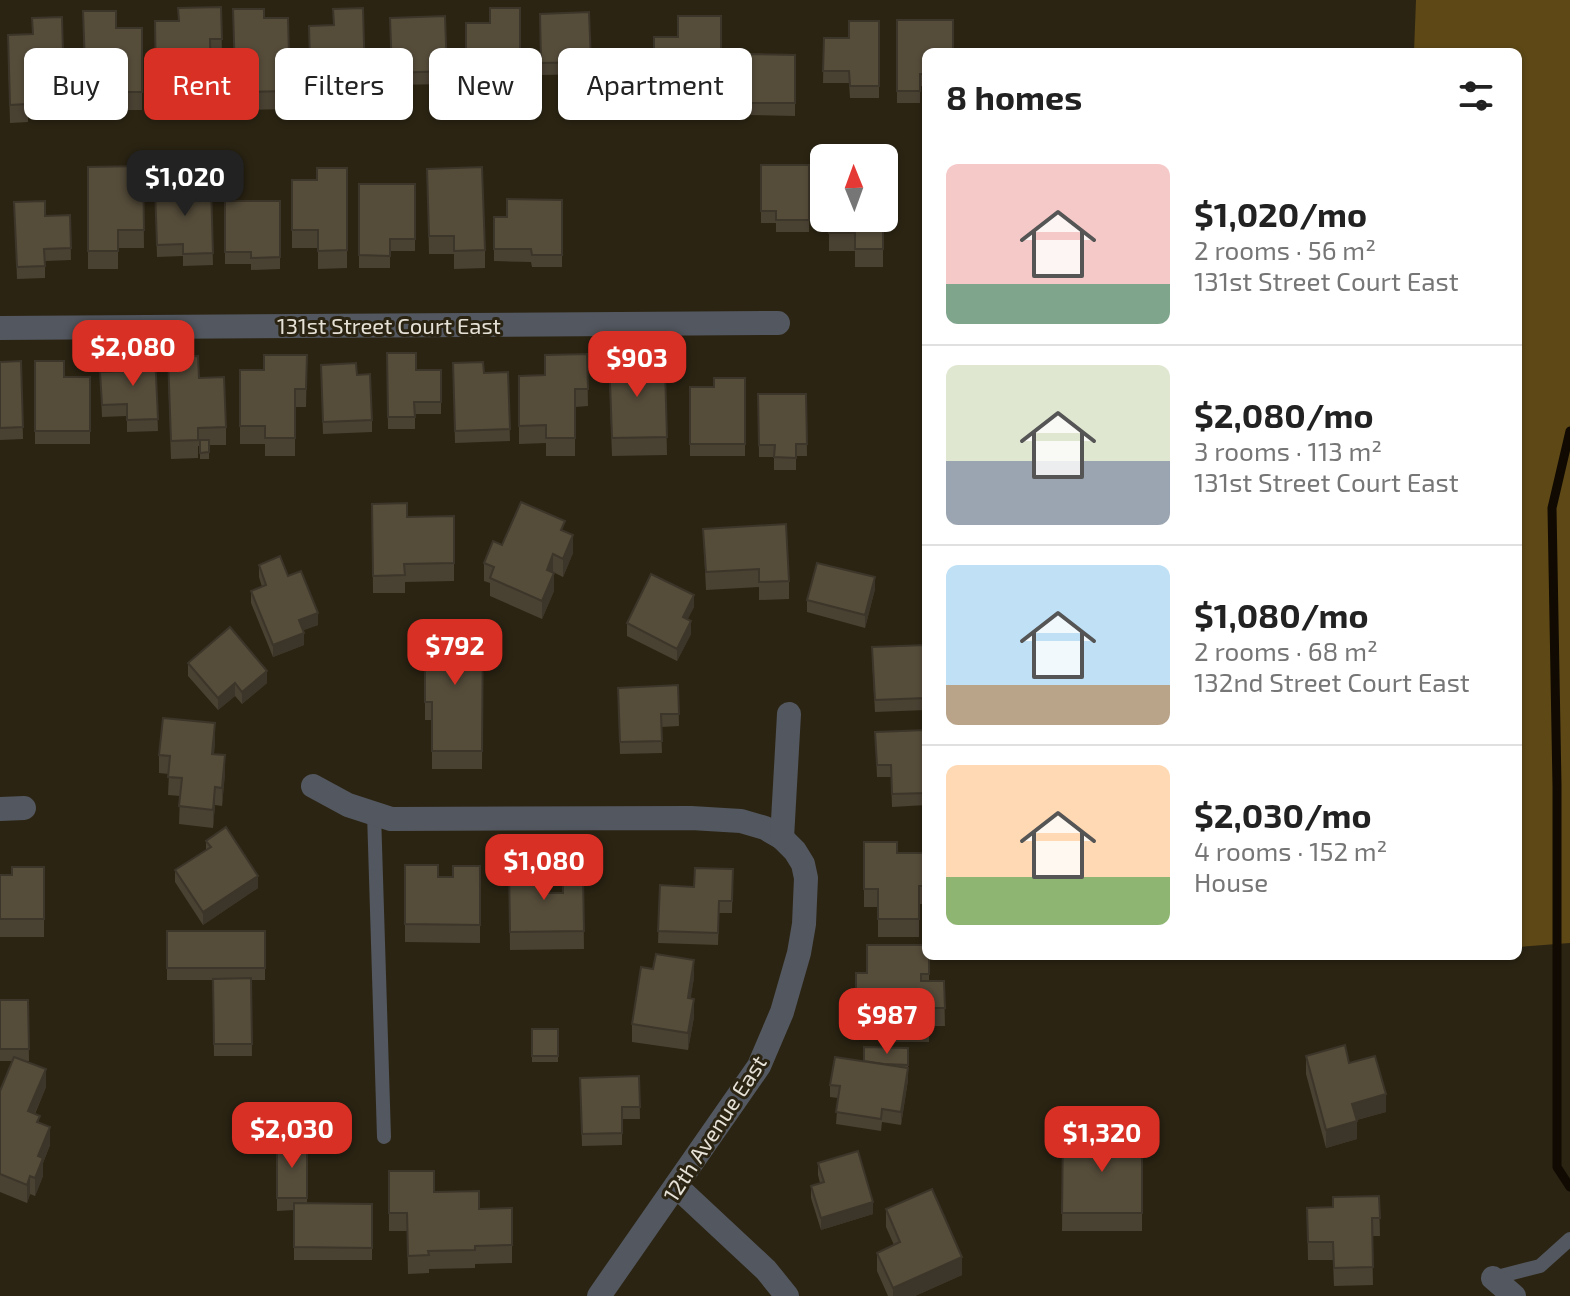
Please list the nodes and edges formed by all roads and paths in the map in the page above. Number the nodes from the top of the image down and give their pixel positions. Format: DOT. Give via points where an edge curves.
graph roads {
  1 [pos="778,323"];
  2 [pos="0,328"];
  3 [pos="789,714"];
  4 [pos="313,786"];
  5 [pos="374,813"];
  6 [pos="782,838"];
  7 [pos="384,1137"];
  8 [pos="676,1186"];
  9 [pos="1570,1239"];
  10 [pos="1493,1278"];
  11 [pos="599,1296"];
  12 [pos="787,1296"];
  13 [pos="1514,1296"];
  1 -- 2 [label="street, 131st Street Court East"];
  3 -- 6 [label="street"];
  4 -- 5 [label="street"];
  5 -- 6 [label="street" via="391,819 741,821"];
  5 -- 7 [label="lane"];
  6 -- 8 [label="street, 12th Avenue East" via="803,864 806,878 799,953 782,1012 759,1066"];
  8 -- 11 [label="street, 12th Avenue East"];
  8 -- 12 [label="street"];
  9 -- 10 [label="lane" via="1540,1266"];
  10 -- 13 [label="street"];
}
